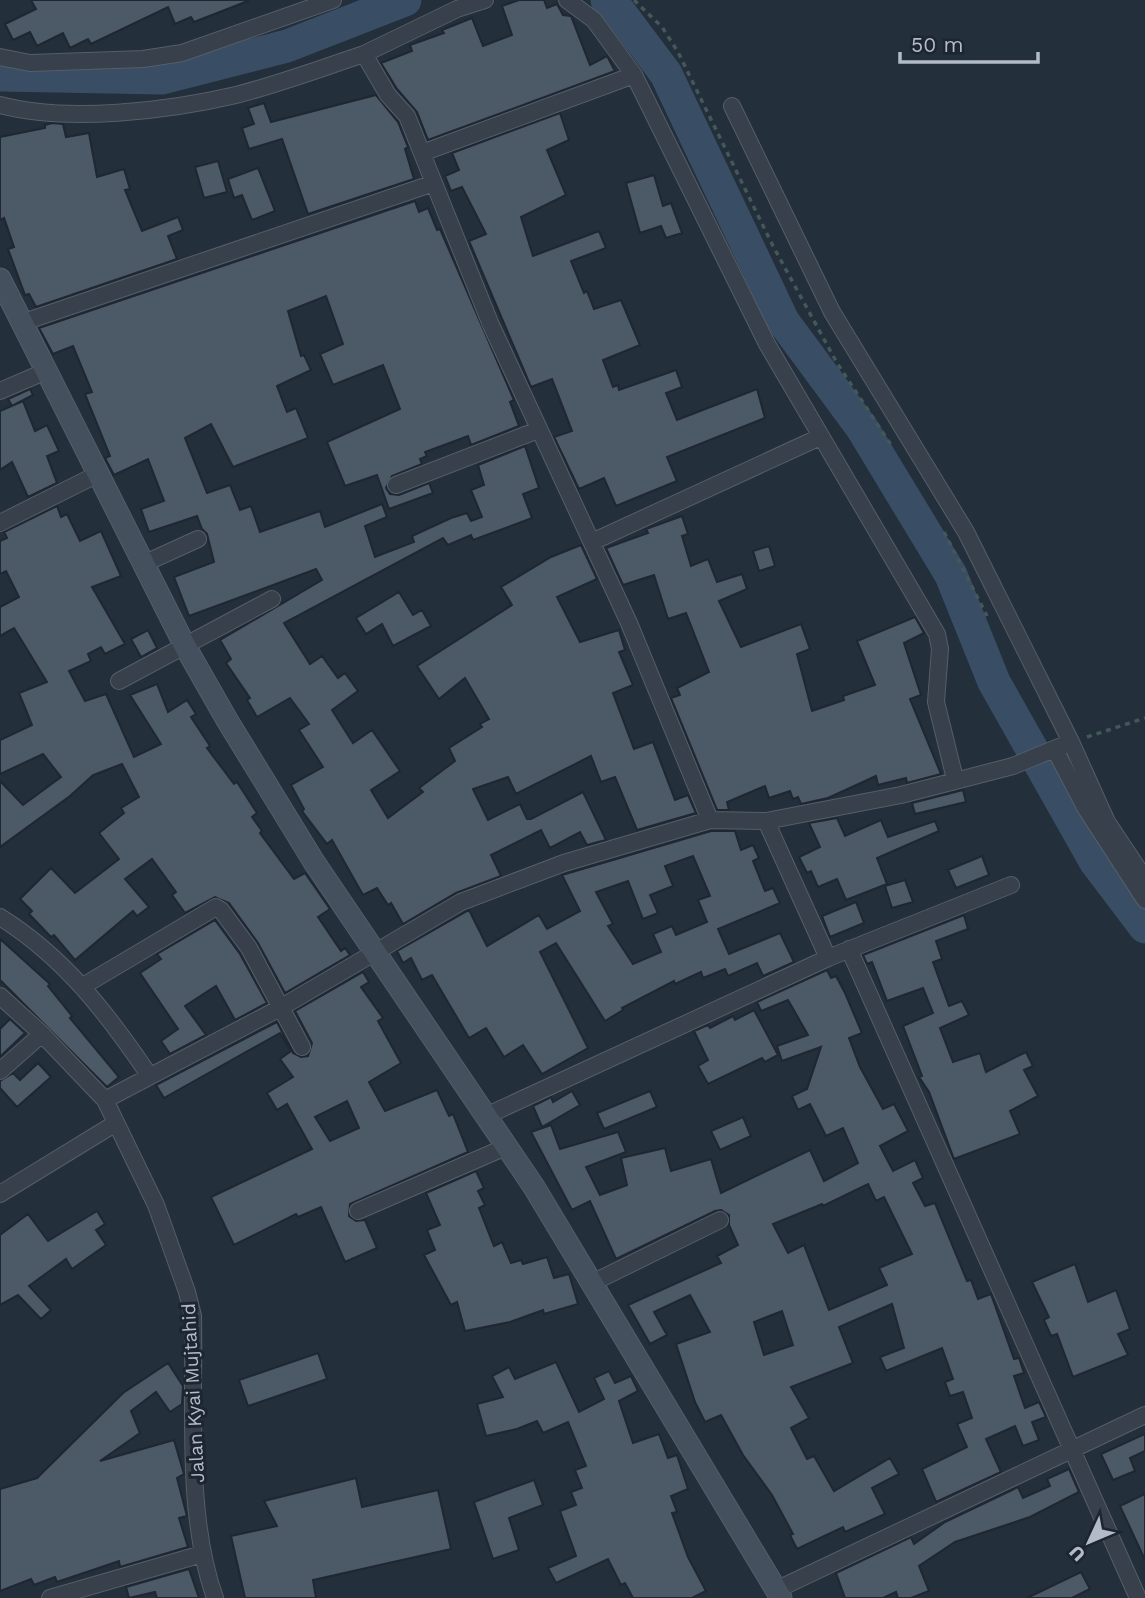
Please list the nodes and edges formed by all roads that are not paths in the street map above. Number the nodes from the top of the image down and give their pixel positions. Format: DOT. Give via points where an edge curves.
graph roads {
  1 [pos="332,0"];
  2 [pos="485,0"];
  3 [pos="567,0"];
  4 [pos="364,54"];
  5 [pos="0,57"];
  6 [pos="634,75"];
  7 [pos="0,104"];
  8 [pos="732,106"];
  9 [pos="422,153"];
  10 [pos="434,183"];
  11 [pos="0,279"];
  12 [pos="21,323"];
  13 [pos="44,372"];
  14 [pos="0,391"];
  15 [pos="538,430"];
  16 [pos="820,437"];
  17 [pos="98,474"];
  18 [pos="396,485"];
  19 [pos="0,523"];
  20 [pos="198,539"];
  21 [pos="592,542"];
  22 [pos="143,564"];
  23 [pos="272,599"];
  24 [pos="186,648"];
  25 [pos="119,681"];
  26 [pos="1071,742"];
  27 [pos="1048,754"];
  28 [pos="960,778"];
  29 [pos="710,820"];
  30 [pos="766,821"];
  31 [pos="1145,879"];
  32 [pos="1011,885"];
  33 [pos="1145,900"];
  34 [pos="0,917"];
  35 [pos="849,949"];
  36 [pos="376,952"];
  37 [pos="828,958"];
  38 [pos="83,986"];
  39 [pos="0,996"];
  40 [pos="280,1008"];
  41 [pos="42,1034"];
  42 [pos="302,1047"];
  43 [pos="0,1071"];
  44 [pos="144,1077"];
  45 [pos="112,1096"];
  46 [pos="488,1115"];
  47 [pos="116,1123"];
  48 [pos="508,1146"];
  49 [pos="0,1194"];
  50 [pos="358,1211"];
  51 [pos="720,1220"];
  52 [pos="592,1283"];
  53 [pos="1145,1416"];
  54 [pos="1071,1449"];
  55 [pos="202,1554"];
  56 [pos="1138,1579"];
  57 [pos="778,1594"];
  58 [pos="50,1598"];
  59 [pos="215,1598"];
  60 [pos="1138,1598"];
  1 -- 5 [label="street" via="182,53 131,60 30,63"];
  2 -- 4 [label="street"];
  3 -- 6 [label="street" via="594,20"];
  4 -- 7 [label="street" via="235,95 161,107 60,112"];
  4 -- 9 [label="street" via="388,95 407,116"];
  6 -- 9 [label="street"];
  6 -- 16 [label="street" via="767,344"];
  8 -- 26 [label="street" via="832,312 966,532"];
  9 -- 10 [label="street"];
  10 -- 12 [label="street"];
  10 -- 15 [label="street"];
  11 -- 12 [label="street"];
  12 -- 13 [label="street"];
  13 -- 14 [label="street"];
  13 -- 17 [label="street"];
  15 -- 18 [label="street"];
  15 -- 21 [label="street"];
  16 -- 21 [label="street"];
  16 -- 28 [label="street" via="937,634 936,702"];
  17 -- 19 [label="street"];
  17 -- 22 [label="street"];
  20 -- 22 [label="street"];
  21 -- 29 [label="street"];
  22 -- 24 [label="street"];
  23 -- 24 [label="street"];
  24 -- 25 [label="street"];
  24 -- 36 [label="street" via="314,862"];
  26 -- 27 [label="street"];
  26 -- 31 [label="street" via="1107,822"];
  27 -- 28 [label="street"];
  27 -- 33 [label="street"];
  28 -- 30 [label="street" via="901,795"];
  29 -- 30 [label="street"];
  29 -- 36 [label="street" via="564,863 461,902"];
  30 -- 37 [label="street"];
  32 -- 35 [label="street"];
  34 -- 38 [label="street" via="29,935"];
  35 -- 37 [label="street"];
  35 -- 54 [label="street"];
  36 -- 40 [label="street"];
  36 -- 46 [label="street"];
  37 -- 46 [label="street"];
  38 -- 40 [label="street" via="216,907 249,948"];
  38 -- 44 [label="street" via="110,1018"];
  39 -- 41 [label="street, Jalan Kyai Mujtahid"];
  40 -- 42 [label="street"];
  40 -- 44 [label="street"];
  41 -- 43 [label="street"];
  41 -- 45 [label="street, Jalan Kyai Mujtahid"];
  44 -- 45 [label="street"];
  45 -- 47 [label="street, Jalan Kyai Mujtahid"];
  46 -- 48 [label="street"];
  47 -- 49 [label="street"];
  47 -- 55 [label="street, Jalan Kyai Mujtahid" via="156,1205 191,1305"];
  48 -- 50 [label="street"];
  48 -- 52 [label="street"];
  51 -- 52 [label="street"];
  52 -- 57 [label="street"];
  53 -- 54 [label="street"];
  54 -- 56 [label="street"];
  54 -- 57 [label="street"];
  55 -- 58 [label="street"];
  55 -- 59 [label="street, Jalan Kyai Mujtahid"];
  56 -- 60 [label="street"];
}
